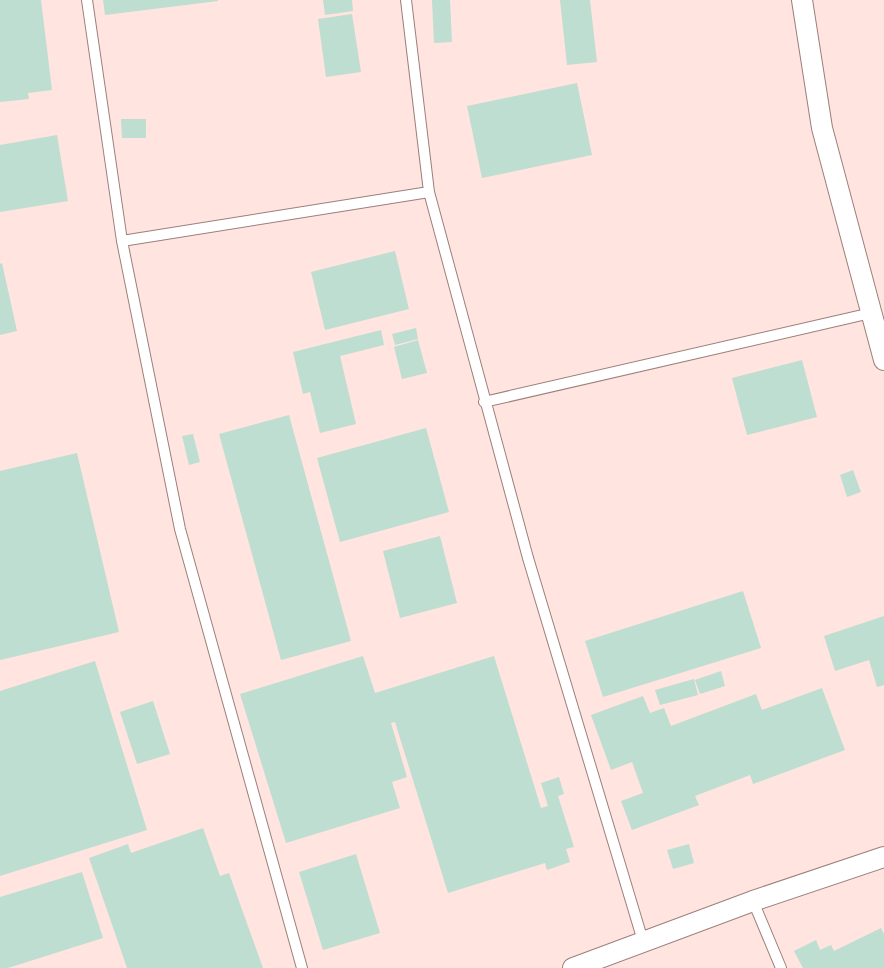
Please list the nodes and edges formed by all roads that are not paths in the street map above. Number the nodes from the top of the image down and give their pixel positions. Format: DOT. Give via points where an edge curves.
graph roads {
  1 [pos="87,0"];
  2 [pos="406,0"];
  3 [pos="802,0"];
  4 [pos="429,192"];
  5 [pos="122,241"];
  6 [pos="871,312"];
  7 [pos="884,360"];
  8 [pos="484,402"];
  9 [pos="884,857"];
  10 [pos="753,901"];
  11 [pos="643,941"];
  12 [pos="302,968"];
  13 [pos="573,968"];
  14 [pos="781,968"];
  1 -- 5 [label="lane"];
  2 -- 4 [label="lane"];
  3 -- 6 [label="street" via="822,128"];
  4 -- 5 [label="lane"];
  4 -- 8 [label="lane"];
  5 -- 12 [label="lane" via="180,529"];
  6 -- 7 [label="street"];
  6 -- 8 [label="lane"];
  8 -- 11 [label="lane"];
  9 -- 10 [label="street"];
  10 -- 11 [label="street"];
  10 -- 14 [label="lane"];
  11 -- 13 [label="street"];
}
